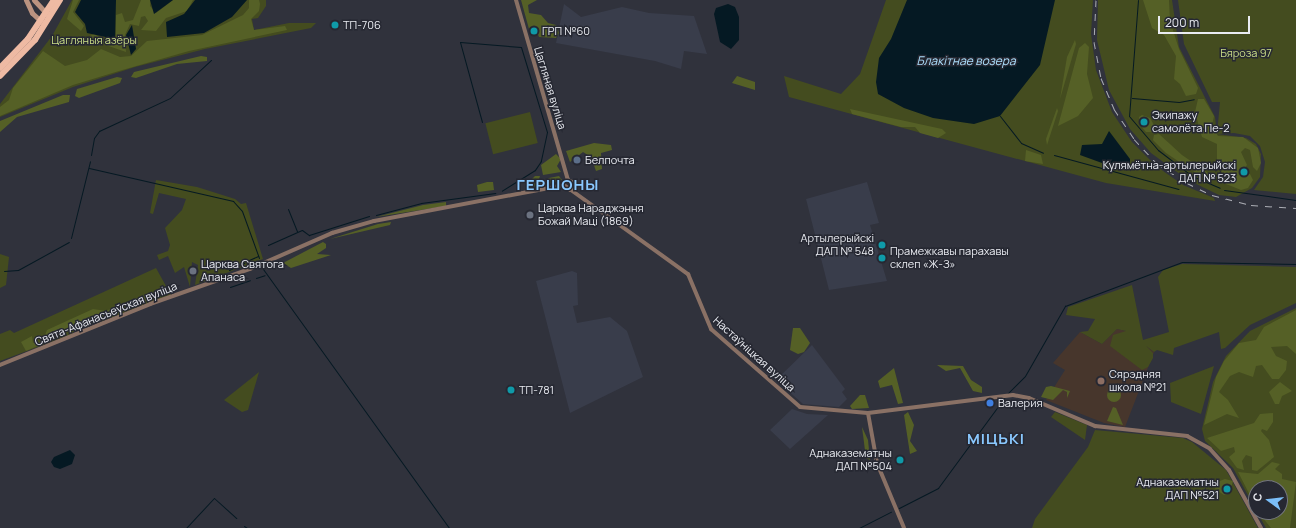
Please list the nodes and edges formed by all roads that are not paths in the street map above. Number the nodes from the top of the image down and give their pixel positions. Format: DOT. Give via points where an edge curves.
graph roads {
  1 [pos="26,0"];
  2 [pos="34,0"];
  3 [pos="54,0"];
  4 [pos="60,0"];
  5 [pos="516,0"];
  6 [pos="45,19"];
  7 [pos="0,68"];
  8 [pos="0,76"];
  9 [pos="568,180"];
  10 [pos="564,185"];
  11 [pos="570,190"];
  12 [pos="0,365"];
  13 [pos="868,413"];
  14 [pos="904,528"];
  15 [pos="1260,528"];
  1 -- 6 [label="main road"];
  2 -- 6 [label="main road"];
  3 -- 6 [label="highway"];
  4 -- 6 [label="highway"];
  5 -- 9 [label="street, Цагляная вуліца"];
  6 -- 7 [label="highway"];
  6 -- 8 [label="highway" via="21,57"];
  9 -- 10 [label="street"];
  9 -- 11 [label="street, Цагляная вуліца" via="574,184"];
  10 -- 11 [label="street, Настаўніцкая вуліца"];
  10 -- 12 [label="street, Свята-Афанасьеўская вуліца" via="374,221 332,234 250,269 150,304"];
  11 -- 13 [label="street, Настаўніцкая вуліца" via="688,274 711,329 798,405 809,409"];
  13 -- 14 [label="street" via="877,463"];
  13 -- 15 [label="street" via="1013,395 1029,398 1095,426 1180,434 1203,444 1235,479"];
}
